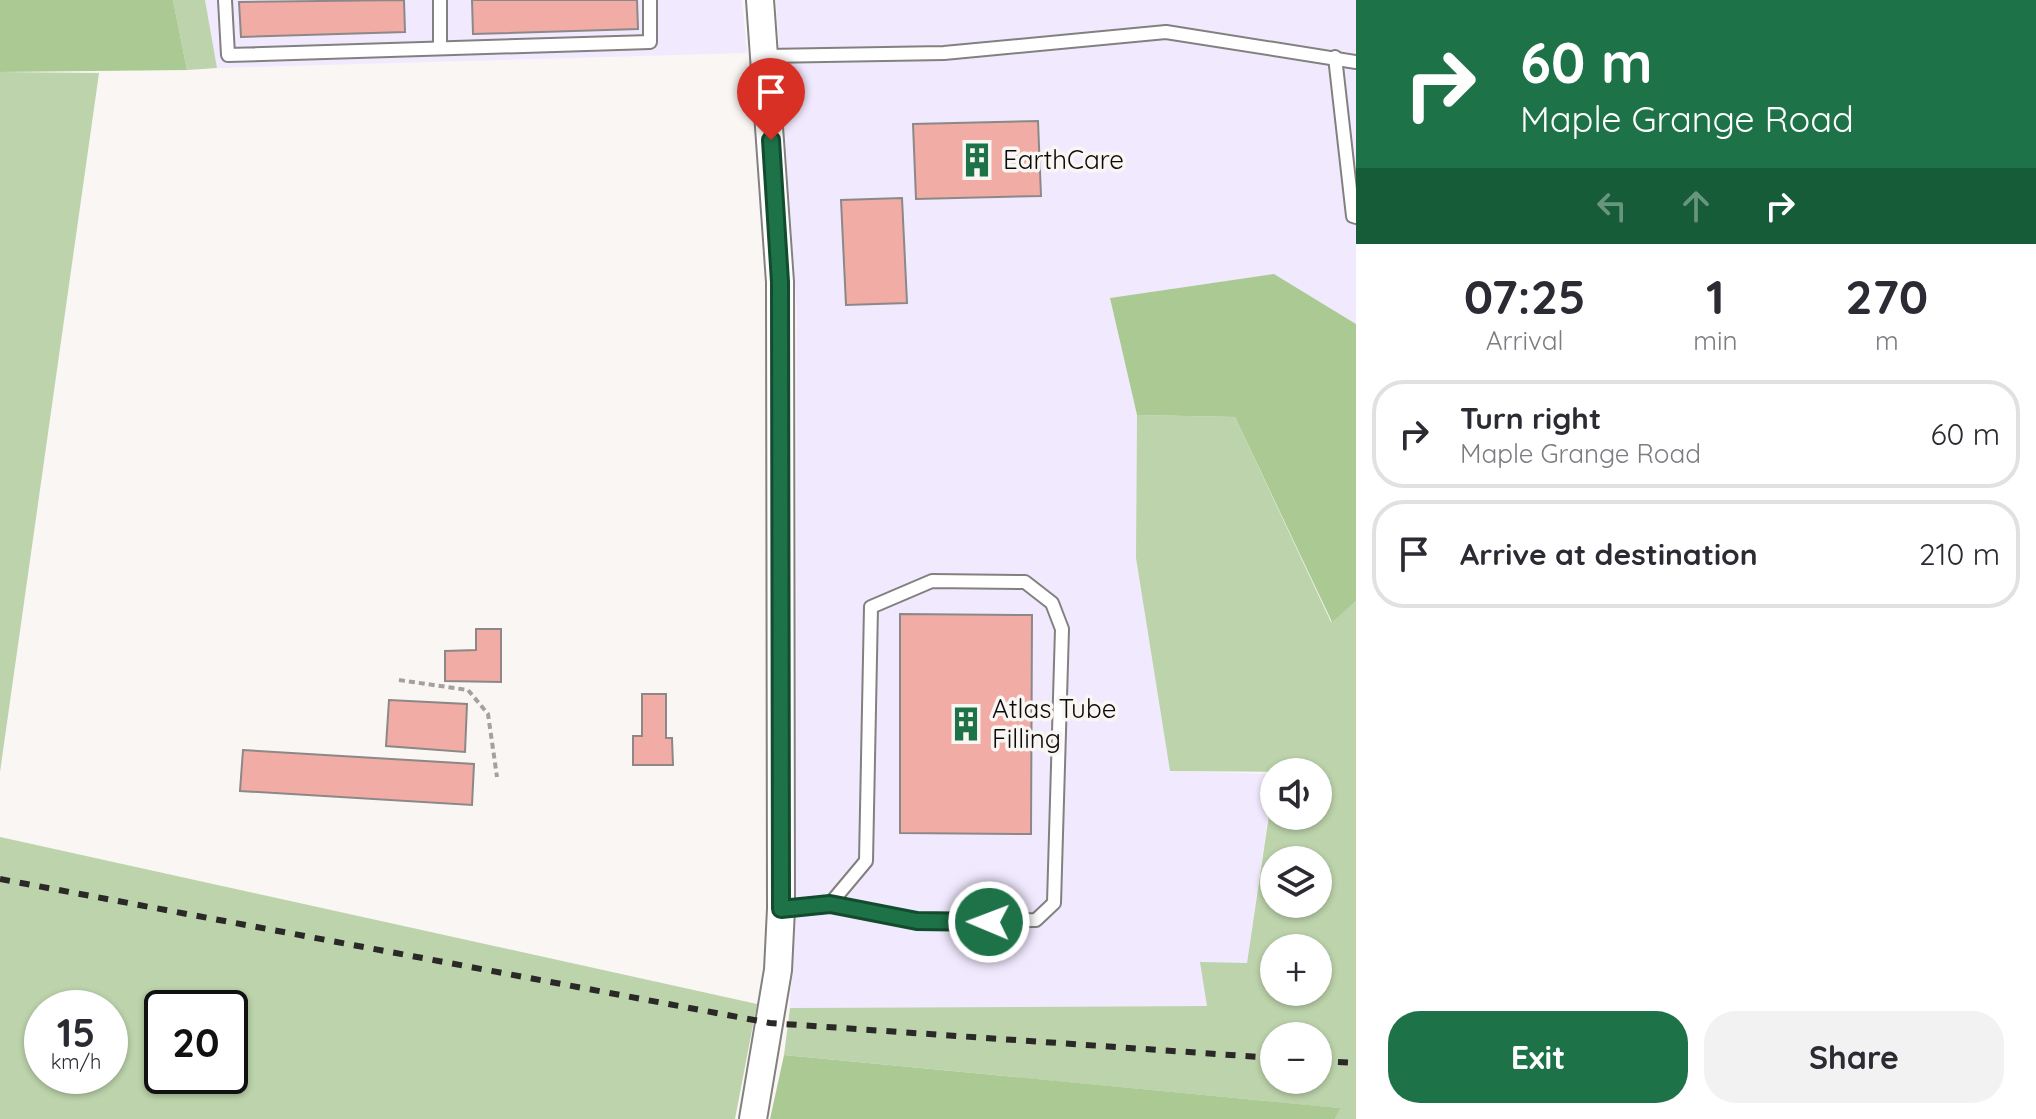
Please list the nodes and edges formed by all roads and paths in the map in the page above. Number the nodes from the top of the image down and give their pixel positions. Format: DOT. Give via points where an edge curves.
graph roads {
  1 [pos="225,0"];
  2 [pos="440,0"];
  3 [pos="650,0"];
  4 [pos="760,0"];
  5 [pos="440,48"];
  6 [pos="766,56"];
  7 [pos="1335,57"];
  8 [pos="1356,62"];
  9 [pos="1356,217"];
  10 [pos="399,680"];
  11 [pos="497,777"];
  12 [pos="830,904"];
  13 [pos="781,909"];
  14 [pos="753,1119"];
  1 -- 5 [label="lane" via="228,55"];
  2 -- 5 [label="lane"];
  3 -- 5 [label="lane" via="650,42"];
  4 -- 6 [label="street"];
  6 -- 7 [label="lane" via="944,53 1166,32"];
  6 -- 13 [label="street" via="780,282"];
  7 -- 8 [label="lane"];
  7 -- 9 [label="lane"];
  10 -- 11 [label="path" via="468,690 488,714"];
  12 -- 12 [label="lane" via="866,861 871,607 932,581 1025,582 1052,603 1062,629 1054,903 1036,920 989,922 917,921"];
  12 -- 13 [label="lane"];
  13 -- 14 [label="street" via="778,970"];
}
